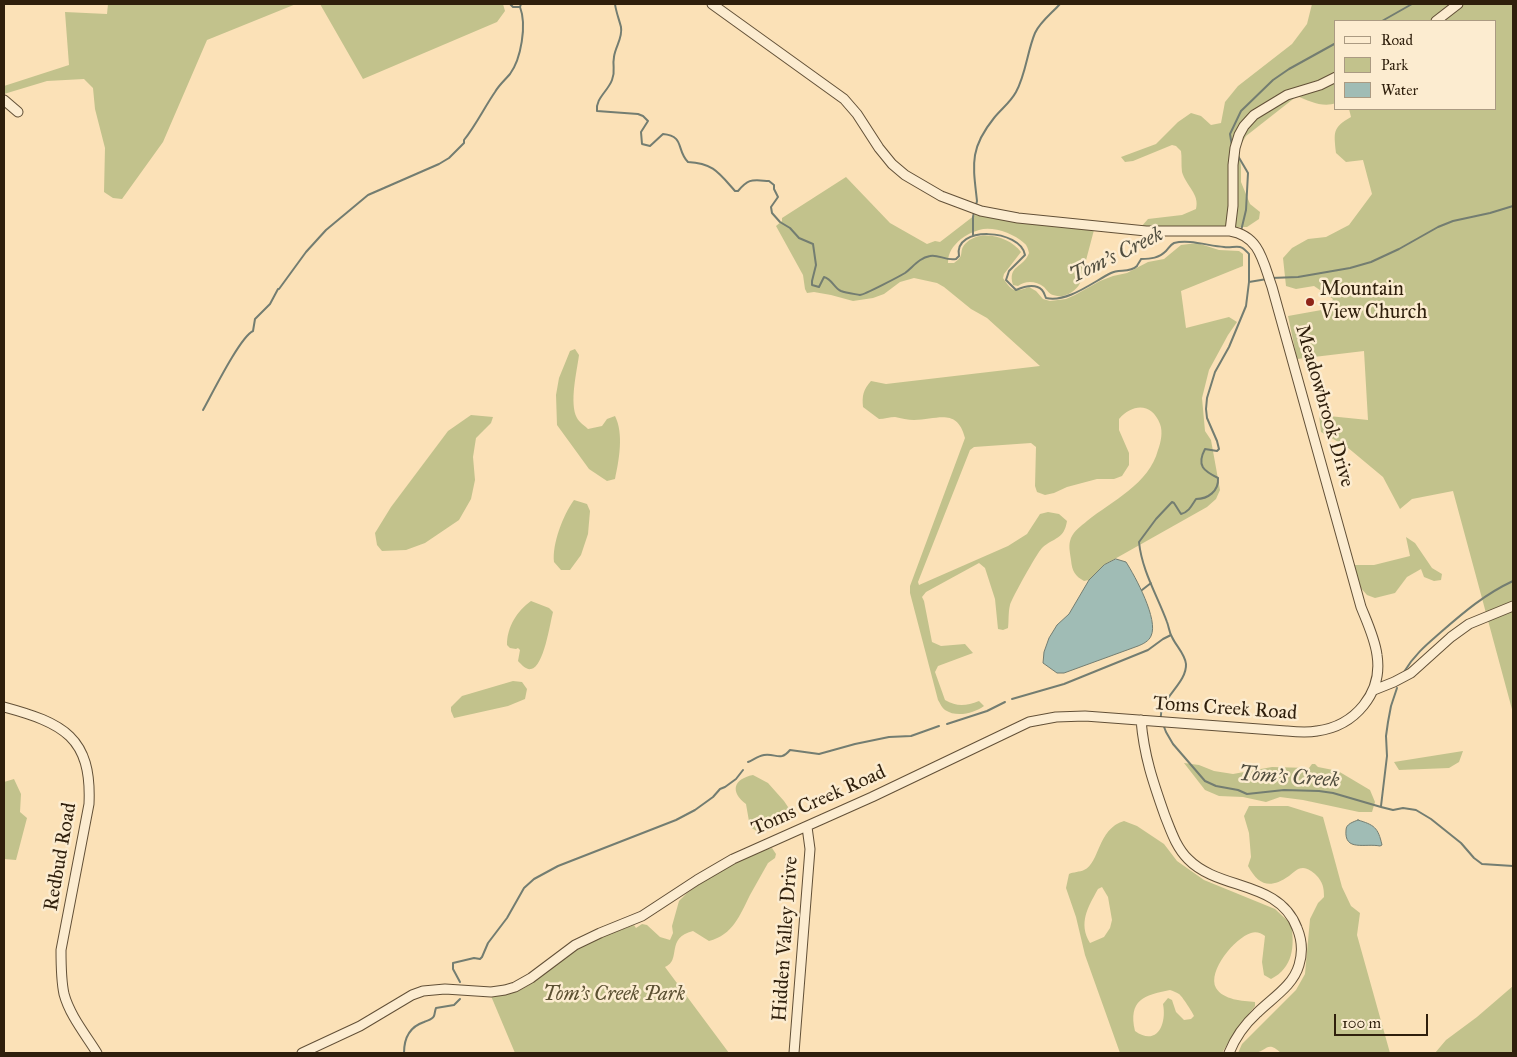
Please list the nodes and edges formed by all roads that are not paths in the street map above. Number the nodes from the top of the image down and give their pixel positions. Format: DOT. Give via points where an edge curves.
graph roads {
  1 [pos="712,4"];
  2 [pos="1458,4"];
  3 [pos="1437,20"];
  4 [pos="1334,78"];
  5 [pos="4,100"];
  6 [pos="18,112"];
  7 [pos="1230,231"];
  8 [pos="1513,606"];
  9 [pos="1374,690"];
  10 [pos="4,707"];
  11 [pos="1141,720"];
  12 [pos="806,827"];
  13 [pos="97,1053"];
  14 [pos="302,1053"];
  15 [pos="794,1053"];
  16 [pos="1229,1053"];
  1 -- 7 [label="street, Meadowbrook Drive" via="844,99 892,164 905,176 941,196 981,211 1018,218 1146,231"];
  2 -- 3 [label="street"];
  4 -- 7 [label="street" via="1287,95 1254,115 1244,126 1235,148"];
  5 -- 6 [label="street"];
  7 -- 9 [label="street, Meadowbrook Drive" via="1245,236 1258,248 1272,288 1361,607 1377,652"];
  8 -- 9 [label="street" via="1470,624 1405,676"];
  9 -- 11 [label="street, Toms Creek Road" via="1353,715 1333,727 1316,732"];
  10 -- 13 [label="street, Redbud Road" via="59,727 74,741 87,764 89,804 61,950 61,975 65,996"];
  11 -- 12 [label="street, Toms Creek Road" via="1067,716 1029,722"];
  11 -- 16 [label="street" via="1149,769 1180,850 1201,870 1279,902 1299,933 1301,954 1294,975 1250,1020"];
  12 -- 14 [label="street, Toms Creek Road" via="728,862 642,916 583,940 515,987 491,992 423,991 376,1018"];
  12 -- 15 [label="street, Hidden Valley Drive" via="810,849"];
}
